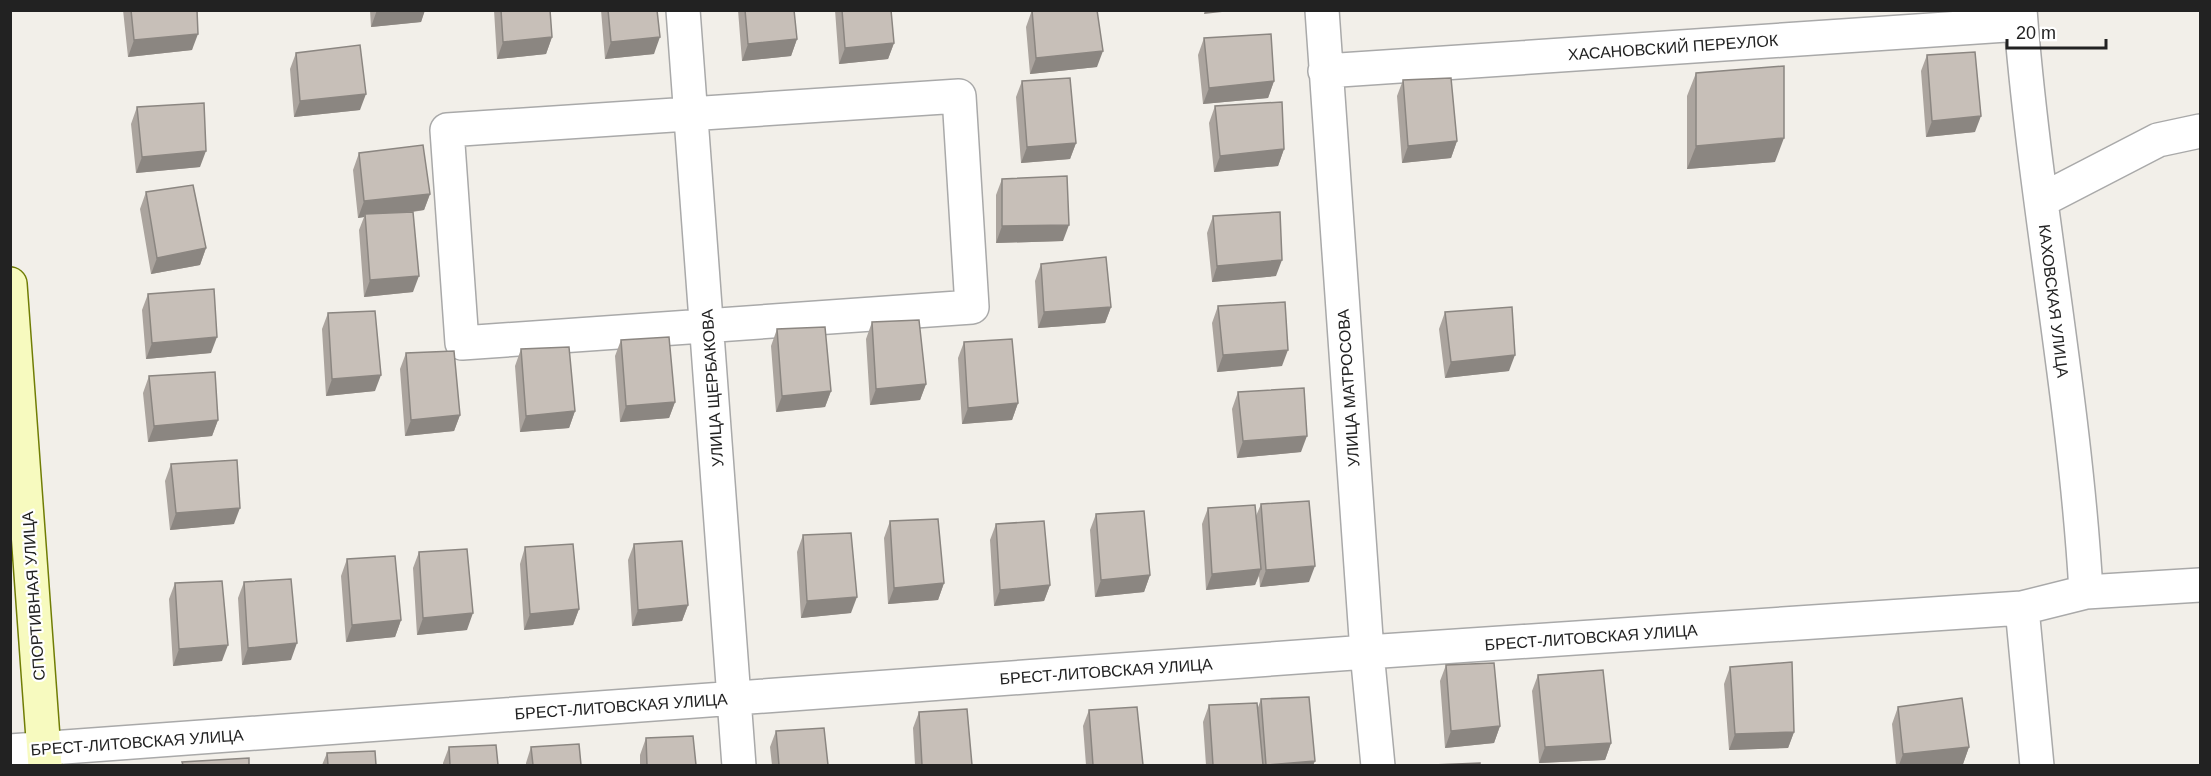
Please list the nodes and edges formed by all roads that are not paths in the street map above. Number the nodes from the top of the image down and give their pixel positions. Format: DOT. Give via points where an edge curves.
graph roads {
  1 [pos="683,10"];
  2 [pos="1322,10"];
  3 [pos="2021,17"];
  4 [pos="1325,71"];
  5 [pos="691,114"];
  6 [pos="2200,131"];
  7 [pos="2042,200"];
  8 [pos="10,284"];
  9 [pos="707,324"];
  10 [pos="2200,585"];
  11 [pos="2086,592"];
  12 [pos="2022,608"];
  13 [pos="1367,652"];
  14 [pos="735,697"];
  15 [pos="10,751"];
  16 [pos="44,757"];
  17 [pos="739,765"];
  18 [pos="1377,765"];
  19 [pos="2037,765"];
  1 -- 5 [label="street, УЛИЦА ЩЕРБАКОВА"];
  2 -- 4 [label="street, УЛИЦА МАТРОСОВА"];
  3 -- 4 [label="street, ХАСАНОВСКИЙ ПЕРЕУЛОК"];
  3 -- 7 [label="street, КАХОВСКАЯ УЛИЦА"];
  4 -- 13 [label="street, УЛИЦА МАТРОСОВА"];
  5 -- 9 [label="street, УЛИЦА ЩЕРБАКОВА"];
  5 -- 9 [label="street" via="447,130 462,344"];
  5 -- 9 [label="street" via="959,96 972,306"];
  6 -- 7 [label="street" via="2158,140"];
  7 -- 11 [label="street, КАХОВСКАЯ УЛИЦА" via="2080,496"];
  8 -- 16 [label="street, СПОРТИВНАЯ УЛИЦА"];
  9 -- 14 [label="street, УЛИЦА ЩЕРБАКОВА"];
  10 -- 11 [label="street, БРЕСТ-ЛИТОВСКАЯ УЛИЦА"];
  11 -- 12 [label="street, БРЕСТ-ЛИТОВСКАЯ УЛИЦА"];
  12 -- 13 [label="street, БРЕСТ-ЛИТОВСКАЯ УЛИЦА"];
  12 -- 19 [label="street"];
  13 -- 14 [label="street, БРЕСТ-ЛИТОВСКАЯ УЛИЦА"];
  13 -- 18 [label="street, УЛИЦА МАТРОСОВА"];
  14 -- 16 [label="street, БРЕСТ-ЛИТОВСКАЯ УЛИЦА"];
  14 -- 17 [label="street, УЛИЦА ЩЕРБАКОВА"];
  15 -- 16 [label="street, БРЕСТ-ЛИТОВСКАЯ УЛИЦА"];
}
